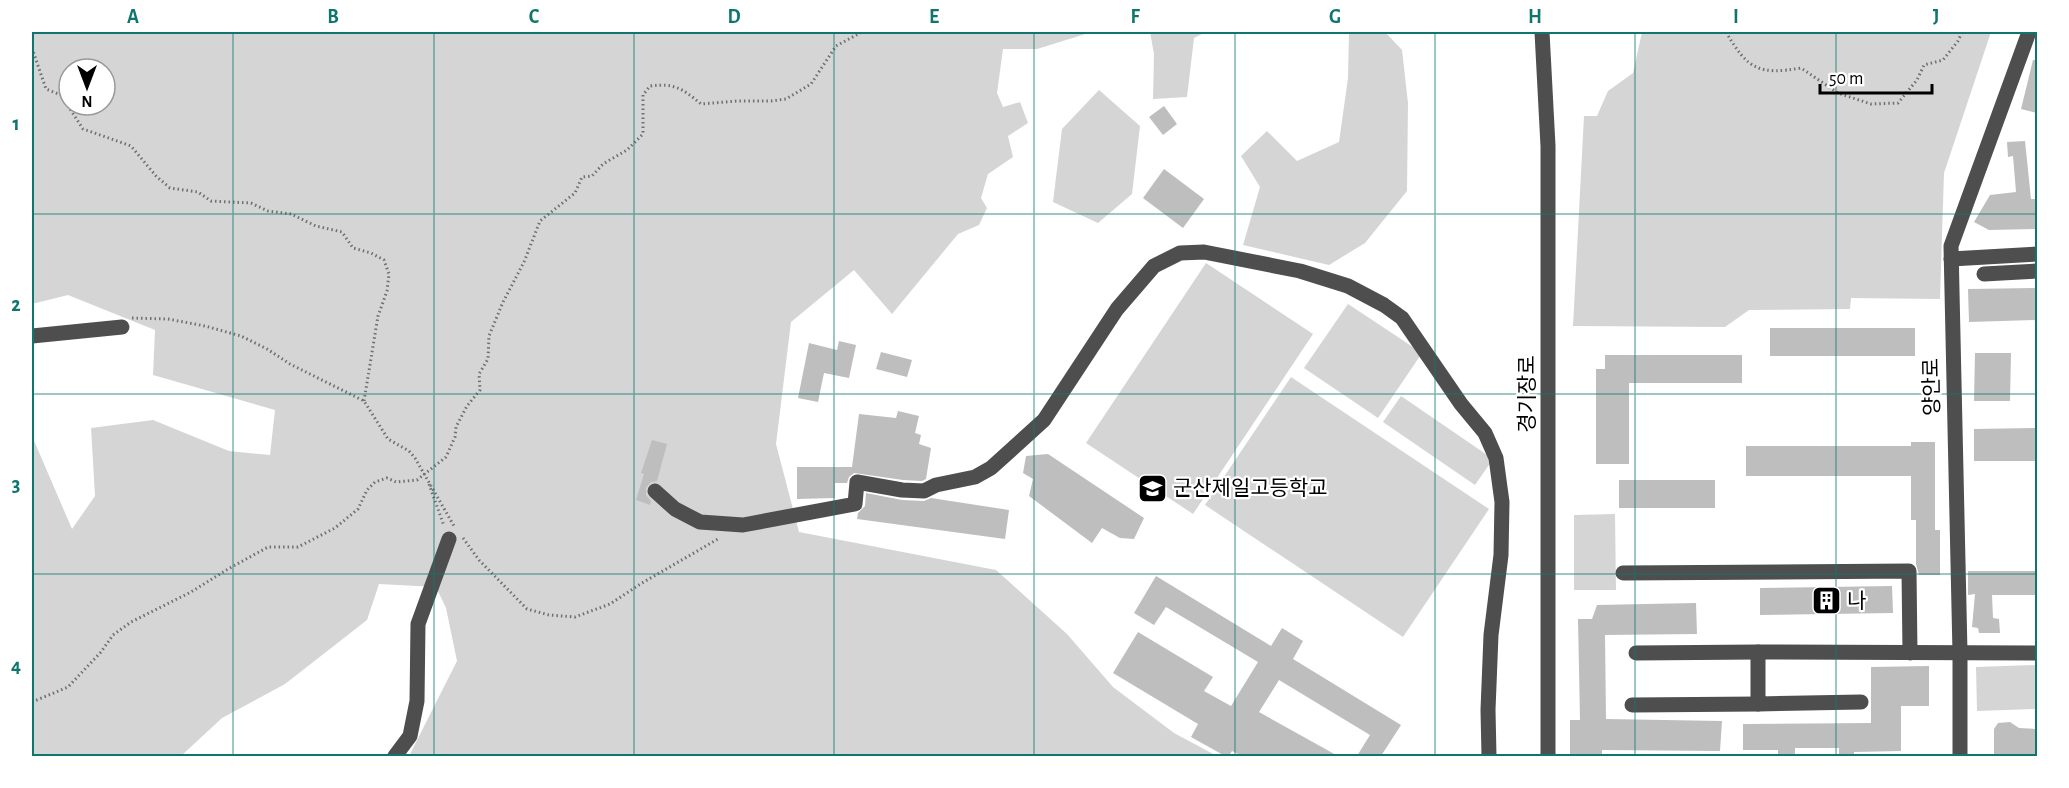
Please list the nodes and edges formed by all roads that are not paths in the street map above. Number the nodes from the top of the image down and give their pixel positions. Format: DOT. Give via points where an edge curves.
graph roads {
  1 [pos="1542,32"];
  2 [pos="2029,32"];
  3 [pos="2037,254"];
  4 [pos="1951,259"];
  5 [pos="2037,272"];
  6 [pos="1984,274"];
  7 [pos="122,327"];
  8 [pos="32,336"];
  9 [pos="655,491"];
  10 [pos="455,534"];
  11 [pos="1623,573"];
  12 [pos="1758,652"];
  13 [pos="1636,653"];
  14 [pos="1910,653"];
  15 [pos="1960,653"];
  16 [pos="2037,653"];
  17 [pos="1861,702"];
  18 [pos="1758,704"];
  19 [pos="1632,705"];
  20 [pos="394,756"];
  21 [pos="1489,756"];
  22 [pos="1548,756"];
  23 [pos="1960,756"];
  1 -- 22 [label="street, 경기장로" via="1548,146"];
  2 -- 4 [label="street, 양안로" via="1951,246"];
  3 -- 4 [label="street"];
  4 -- 15 [label="street, 양안로"];
  5 -- 6 [label="street"];
  7 -- 8 [label="street"];
  9 -- 21 [label="street" via="700,522 743,525 855,504 857,483 924,491 975,477 991,468 1044,420 1117,309 1154,266 1180,253 1204,252 1299,271 1348,286 1402,318 1485,433 1496,458 1502,502 1501,555 1491,645"];
  10 -- 20 [label="street" via="418,624 417,701 410,736"];
  11 -- 14 [label="street" via="1909,571"];
  12 -- 13 [label="street"];
  12 -- 14 [label="street"];
  12 -- 18 [label="street"];
  14 -- 15 [label="street"];
  15 -- 16 [label="street"];
  15 -- 23 [label="street, 양안로"];
  17 -- 18 [label="street"];
  18 -- 19 [label="street"];
}
